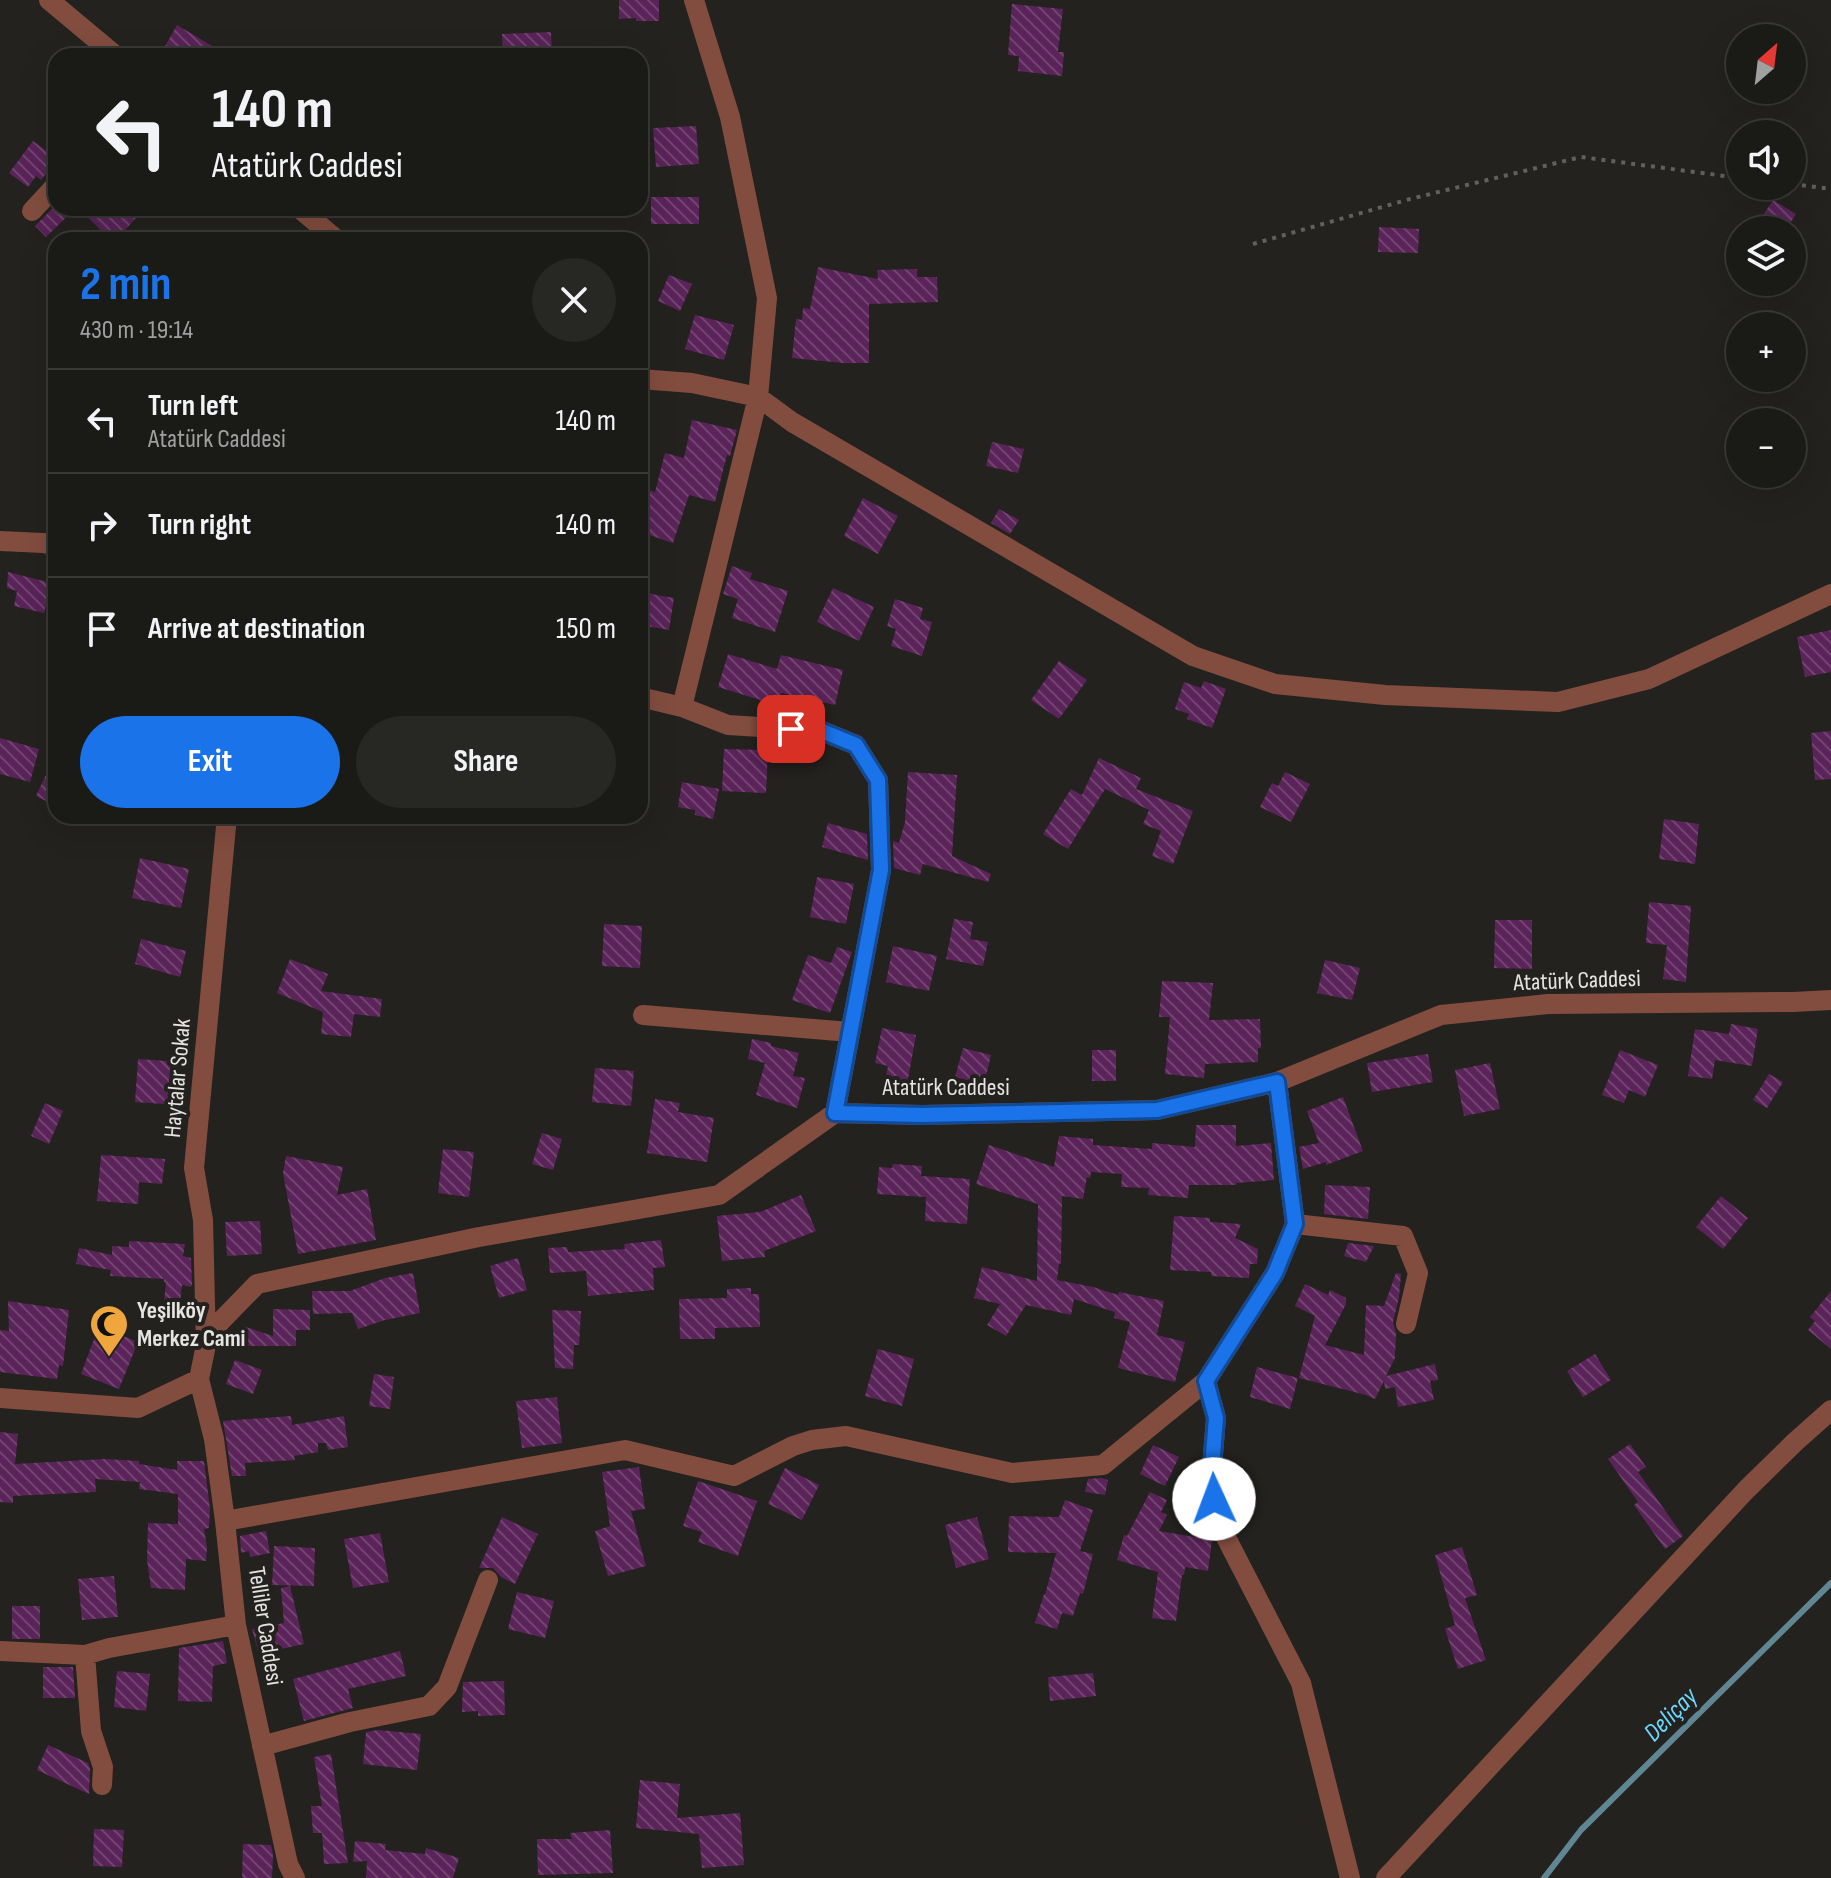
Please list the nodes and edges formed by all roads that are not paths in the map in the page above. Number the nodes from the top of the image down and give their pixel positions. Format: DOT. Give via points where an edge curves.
graph roads {
  1 [pos="49,0"];
  2 [pos="694,0"];
  3 [pos="106,48"];
  4 [pos="48,194"];
  5 [pos="32,211"];
  6 [pos="308,216"];
  7 [pos="328,232"];
  8 [pos="648,380"];
  9 [pos="758,397"];
  10 [pos="0,541"];
  11 [pos="48,544"];
  12 [pos="1831,594"];
  13 [pos="648,699"];
  14 [pos="682,707"];
  15 [pos="226,824"];
  16 [pos="1831,1000"];
  17 [pos="643,1015"];
  18 [pos="850,1032"];
  19 [pos="1277,1082"];
  20 [pos="835,1113"];
  21 [pos="1295,1224"];
  22 [pos="1406,1324"];
  23 [pos="206,1345"];
  24 [pos="199,1379"];
  25 [pos="1206,1381"];
  26 [pos="0,1398"];
  27 [pos="1831,1410"];
  28 [pos="225,1521"];
  29 [pos="488,1580"];
  30 [pos="236,1625"];
  31 [pos="0,1651"];
  32 [pos="85,1655"];
  33 [pos="262,1746"];
  34 [pos="102,1785"];
  35 [pos="295,1878"];
  36 [pos="1350,1878"];
  37 [pos="1386,1878"];
  1 -- 3 [label="street"];
  2 -- 9 [label="street" via="730,117 767,298"];
  4 -- 5 [label="street"];
  6 -- 7 [label="street"];
  8 -- 9 [label="street"];
  9 -- 12 [label="street" via="792,422 1193,656 1275,684 1558,702 1649,679"];
  9 -- 14 [label="street"];
  10 -- 11 [label="street"];
  13 -- 14 [label="street"];
  14 -- 18 [label="street" via="728,725 822,731 856,745 878,780 881,870"];
  15 -- 23 [label="street, Haytalar Sokak" via="194,1168 203,1220"];
  16 -- 19 [label="street, Atatürk Caddesi" via="1548,1004 1441,1015"];
  17 -- 18 [label="street"];
  18 -- 20 [label="street"];
  19 -- 20 [label="street, Atatürk Caddesi" via="1157,1110"];
  19 -- 21 [label="street"];
  20 -- 23 [label="street" via="719,1195 479,1237 257,1284 219,1323"];
  21 -- 22 [label="street" via="1403,1236 1418,1273"];
  21 -- 25 [label="street" via="1275,1273"];
  23 -- 24 [label="street"];
  24 -- 26 [label="street" via="138,1408"];
  24 -- 28 [label="street, Telliler Caddesi"];
  25 -- 28 [label="street" via="1103,1465 1012,1473 846,1436 803,1443 734,1476 625,1450"];
  25 -- 36 [label="street" via="1216,1418 1211,1479 1217,1520 1301,1683"];
  27 -- 37 [label="street" via="1746,1490"];
  28 -- 30 [label="street, Telliler Caddesi"];
  29 -- 33 [label="street" via="447,1687 429,1706"];
  30 -- 32 [label="street"];
  30 -- 33 [label="street, Telliler Caddesi"];
  31 -- 32 [label="street"];
  32 -- 34 [label="street"];
  33 -- 35 [label="street, Telliler Caddesi"];
}
